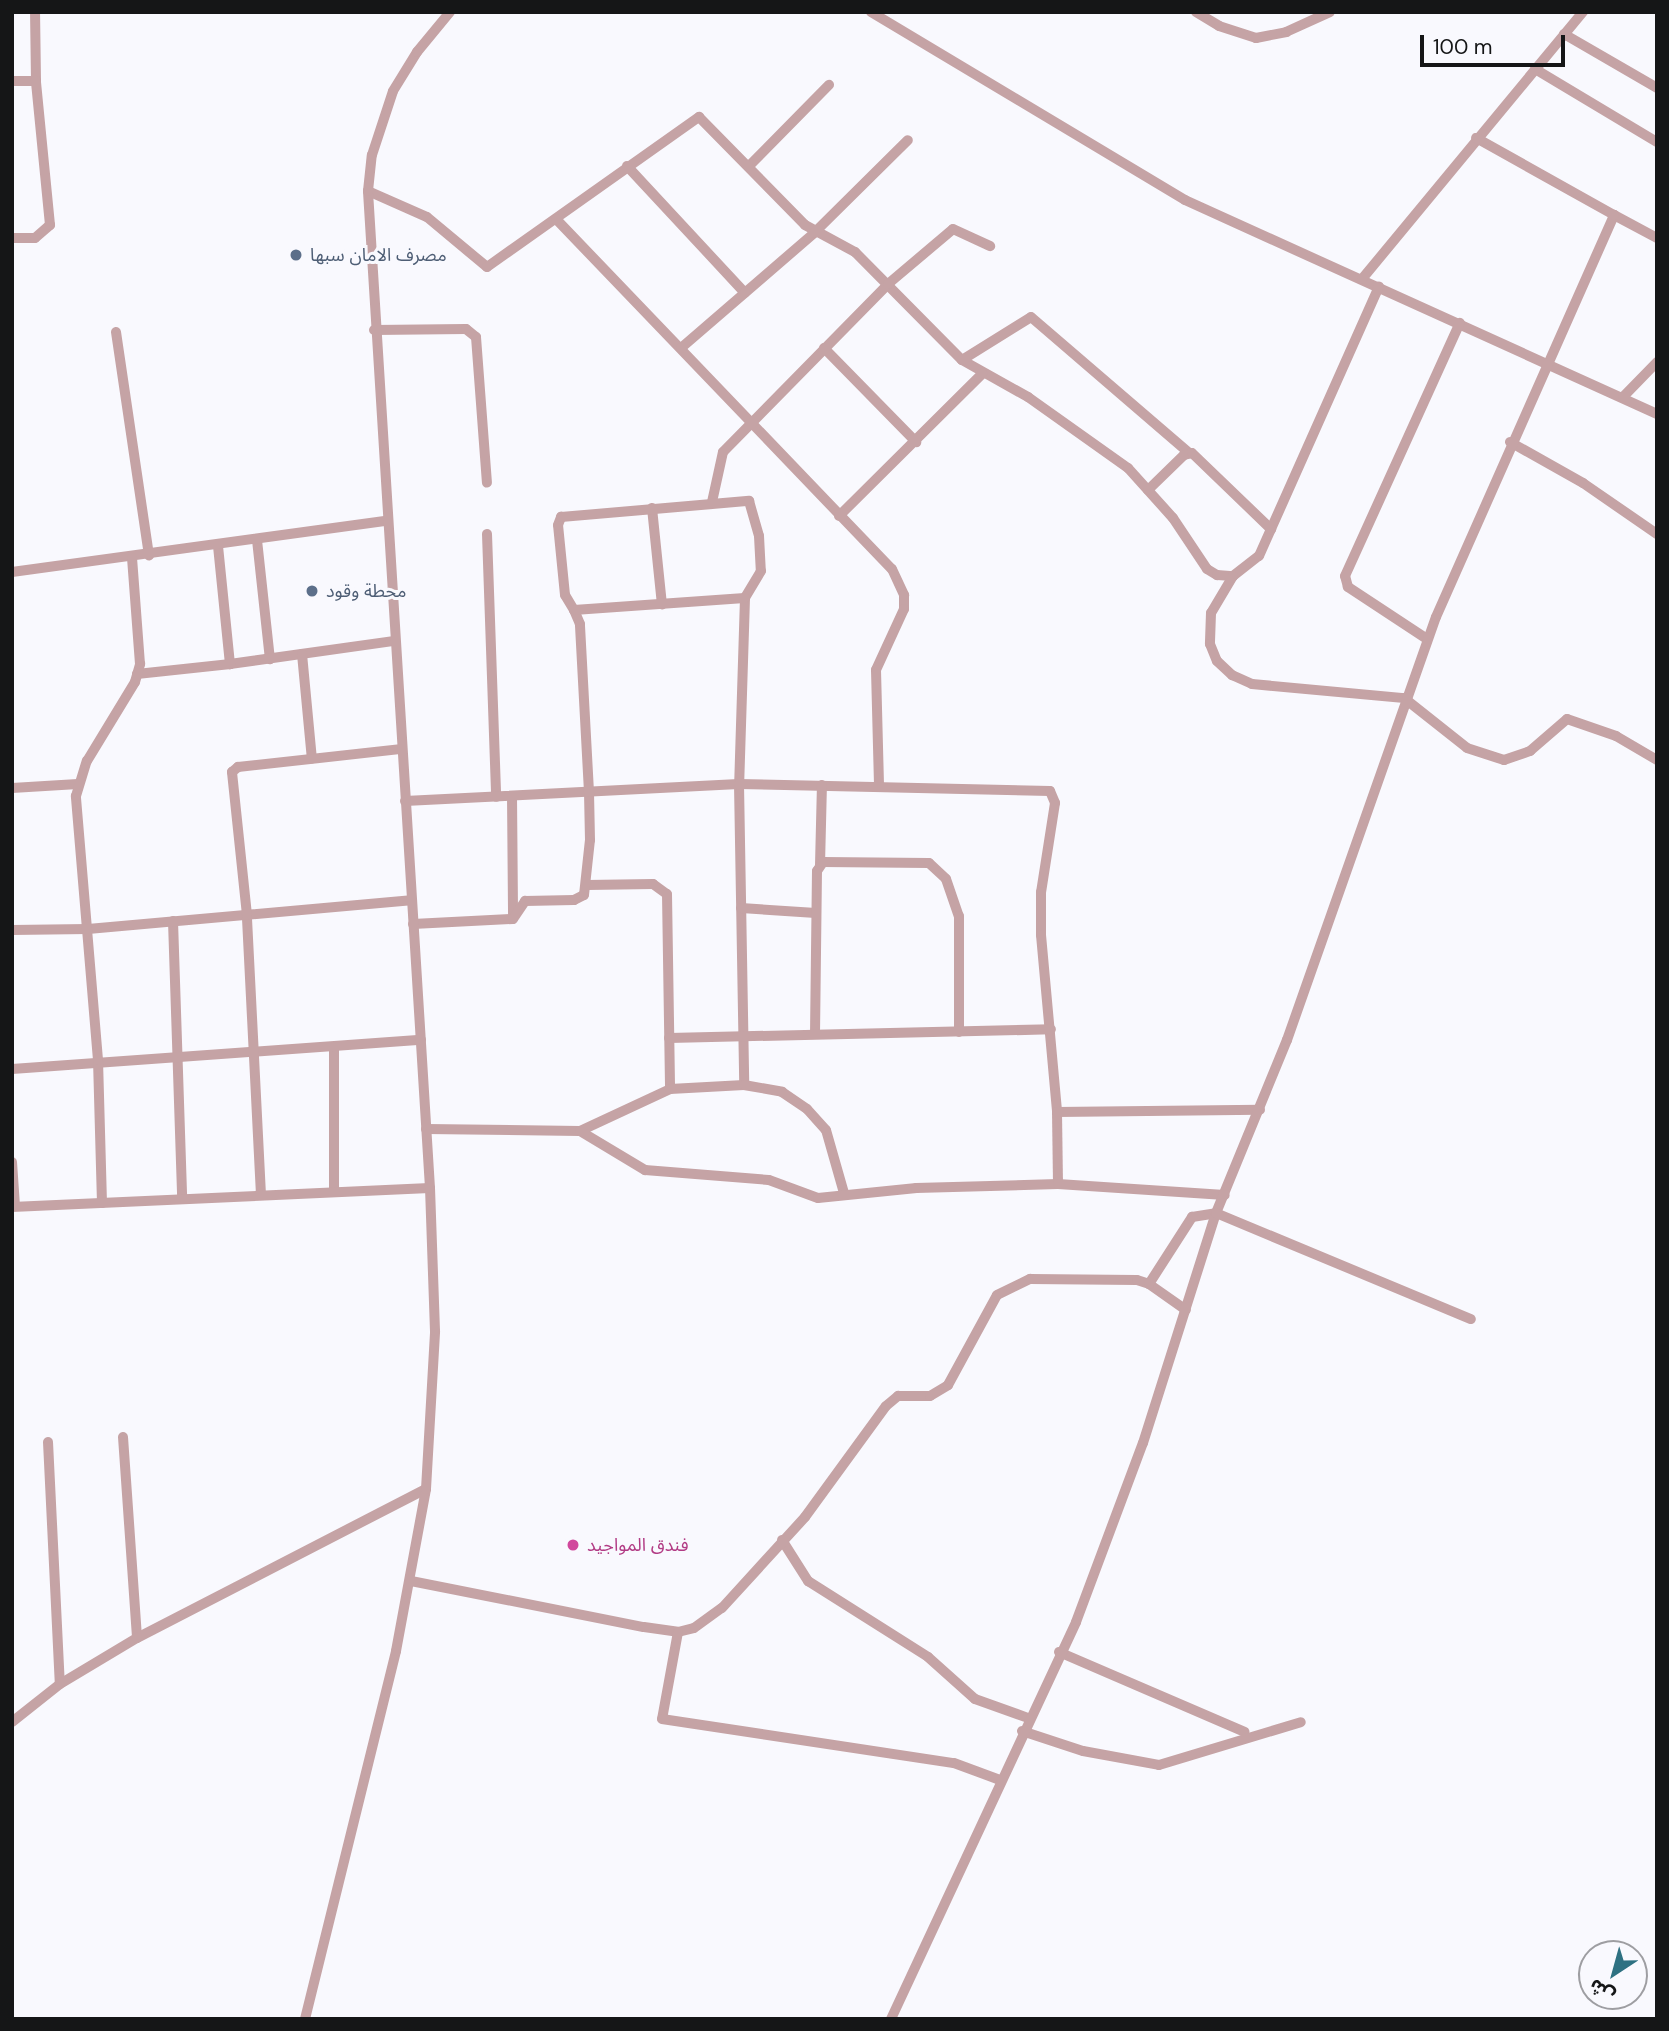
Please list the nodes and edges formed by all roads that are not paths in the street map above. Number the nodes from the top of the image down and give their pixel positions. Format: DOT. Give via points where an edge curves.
graph roads {
  1 [pos="35,12"];
  2 [pos="450,12"];
  3 [pos="871,12"];
  4 [pos="1196,12"];
  5 [pos="1330,12"];
  6 [pos="1583,12"];
  7 [pos="1564,34"];
  8 [pos="1535,69"];
  9 [pos="12,81"];
  10 [pos="36,81"];
  11 [pos="829,85"];
  12 [pos="1657,88"];
  13 [pos="1476,138"];
  14 [pos="908,140"];
  15 [pos="1657,142"];
  16 [pos="627,166"];
  17 [pos="749,166"];
  18 [pos="368,191"];
  19 [pos="1614,215"];
  20 [pos="556,219"];
  21 [pos="814,233"];
  22 [pos="1655,234"];
  23 [pos="12,238"];
  24 [pos="990,246"];
  25 [pos="1362,279"];
  26 [pos="888,284"];
  27 [pos="1379,286"];
  28 [pos="745,293"];
  29 [pos="1460,323"];
  30 [pos="374,330"];
  31 [pos="117,332"];
  32 [pos="681,348"];
  33 [pos="824,348"];
  34 [pos="962,360"];
  35 [pos="1547,362"];
  36 [pos="1657,362"];
  37 [pos="982,374"];
  38 [pos="1623,397"];
  39 [pos="1657,414"];
  40 [pos="749,422"];
  41 [pos="916,442"];
  42 [pos="1510,443"];
  43 [pos="1189,453"];
  44 [pos="487,483"];
  45 [pos="1148,490"];
  46 [pos="712,502"];
  47 [pos="652,508"];
  48 [pos="839,516"];
  49 [pos="385,521"];
  50 [pos="1271,528"];
  51 [pos="487,534"];
  52 [pos="1657,534"];
  53 [pos="257,540"];
  54 [pos="218,545"];
  55 [pos="149,556"];
  56 [pos="132,558"];
  57 [pos="12,572"];
  58 [pos="1233,576"];
  59 [pos="745,598"];
  60 [pos="663,604"];
  61 [pos="574,610"];
  62 [pos="1427,639"];
  63 [pos="394,641"];
  64 [pos="302,654"];
  65 [pos="270,659"];
  66 [pos="230,664"];
  67 [pos="137,674"];
  68 [pos="1404,698"];
  69 [pos="402,749"];
  70 [pos="312,759"];
  71 [pos="1657,760"];
  72 [pos="78,784"];
  73 [pos="739,784"];
  74 [pos="822,785"];
  75 [pos="879,785"];
  76 [pos="12,788"];
  77 [pos="589,792"];
  78 [pos="512,796"];
  79 [pos="496,797"];
  80 [pos="405,801"];
  81 [pos="820,865"];
  82 [pos="587,885"];
  83 [pos="411,900"];
  84 [pos="741,908"];
  85 [pos="816,913"];
  86 [pos="247,915"];
  87 [pos="513,919"];
  88 [pos="173,921"];
  89 [pos="413,924"];
  90 [pos="88,929"];
  91 [pos="12,930"];
  92 [pos="1051,1029"];
  93 [pos="960,1032"];
  94 [pos="815,1034"];
  95 [pos="743,1035"];
  96 [pos="669,1038"];
  97 [pos="421,1040"];
  98 [pos="334,1047"];
  99 [pos="256,1051"];
  100 [pos="176,1054"];
  101 [pos="98,1060"];
  102 [pos="12,1069"];
  103 [pos="744,1085"];
  104 [pos="670,1089"];
  105 [pos="1260,1111"];
  106 [pos="1057,1112"];
  107 [pos="426,1129"];
  108 [pos="580,1131"];
  109 [pos="12,1162"];
  110 [pos="1058,1184"];
  111 [pos="430,1188"];
  112 [pos="334,1192"];
  113 [pos="844,1193"];
  114 [pos="261,1195"];
  115 [pos="1226,1195"];
  116 [pos="182,1199"];
  117 [pos="102,1203"];
  118 [pos="14,1207"];
  119 [pos="1216,1213"];
  120 [pos="1149,1284"];
  121 [pos="1186,1310"];
  122 [pos="1471,1319"];
  123 [pos="123,1437"];
  124 [pos="48,1441"];
  125 [pos="426,1489"];
  126 [pos="782,1540"];
  127 [pos="411,1581"];
  128 [pos="677,1632"];
  129 [pos="137,1638"];
  130 [pos="1059,1652"];
  131 [pos="60,1684"];
  132 [pos="1028,1718"];
  133 [pos="12,1722"];
  134 [pos="1301,1722"];
  135 [pos="1022,1731"];
  136 [pos="1245,1732"];
  137 [pos="1000,1780"];
  138 [pos="305,2019"];
  139 [pos="891,2019"];
  1 -- 10 [label="street"];
  2 -- 18 [label="street" via="393,91 372,155"];
  3 -- 25 [label="street" via="1146,178"];
  4 -- 5 [label="street" via="1219,26 1256,38 1286,32"];
  6 -- 7 [label="street"];
  7 -- 8 [label="street"];
  7 -- 12 [label="street"];
  8 -- 13 [label="street"];
  8 -- 15 [label="street"];
  9 -- 10 [label="street"];
  10 -- 23 [label="street" via="50,225 35,238"];
  11 -- 17 [label="street"];
  13 -- 19 [label="street"];
  13 -- 25 [label="street"];
  14 -- 21 [label="street"];
  16 -- 17 [label="street" via="699,117"];
  16 -- 20 [label="street"];
  16 -- 28 [label="street"];
  17 -- 21 [label="street"];
  18 -- 20 [label="street" via="427,217 487,267"];
  18 -- 30 [label="street"];
  19 -- 22 [label="street"];
  19 -- 35 [label="street"];
  20 -- 32 [label="street"];
  21 -- 26 [label="street" via="855,252"];
  21 -- 28 [label="street"];
  24 -- 26 [label="street" via="953,229"];
  25 -- 27 [label="street"];
  26 -- 33 [label="street"];
  26 -- 34 [label="street"];
  27 -- 29 [label="street"];
  27 -- 50 [label="street"];
  28 -- 32 [label="street"];
  29 -- 35 [label="street"];
  29 -- 62 [label="street" via="1345,576 1348,587"];
  30 -- 44 [label="street" via="466,329 476,337"];
  30 -- 49 [label="street"];
  31 -- 55 [label="street"];
  32 -- 40 [label="street"];
  33 -- 40 [label="street"];
  33 -- 41 [label="street"];
  34 -- 37 [label="street"];
  34 -- 43 [label="street" via="1022,318 1031,317"];
  35 -- 38 [label="street"];
  35 -- 42 [label="street"];
  36 -- 38 [label="street"];
  37 -- 41 [label="street"];
  37 -- 45 [label="street" via="1027,397 1128,468"];
  38 -- 39 [label="street"];
  40 -- 46 [label="street" via="723,452"];
  40 -- 48 [label="street"];
  41 -- 48 [label="street"];
  42 -- 52 [label="street" via="1583,483"];
  42 -- 62 [label="street"];
  43 -- 45 [label="street"];
  43 -- 50 [label="street"];
  45 -- 58 [label="street" via="1207,569"];
  46 -- 47 [label="street"];
  46 -- 59 [label="street" via="741,499 749,501 754,511 761,571"];
  47 -- 60 [label="street"];
  47 -- 61 [label="street" via="559,518 565,594"];
  48 -- 75 [label="street" via="891,569 904,595 904,609 876,670"];
  49 -- 53 [label="street"];
  49 -- 63 [label="street"];
  50 -- 58 [label="street" via="1254,564"];
  51 -- 79 [label="street"];
  53 -- 54 [label="street"];
  53 -- 65 [label="street"];
  54 -- 55 [label="street"];
  54 -- 66 [label="street"];
  55 -- 56 [label="street"];
  56 -- 57 [label="street"];
  56 -- 67 [label="street"];
  58 -- 68 [label="street" via="1208,623 1217,661 1233,675 1252,684"];
  59 -- 60 [label="street"];
  59 -- 73 [label="street"];
  60 -- 61 [label="street"];
  61 -- 77 [label="street" via="580,624"];
  62 -- 68 [label="street"];
  63 -- 64 [label="street"];
  63 -- 69 [label="street"];
  64 -- 65 [label="street"];
  64 -- 70 [label="street"];
  65 -- 66 [label="street"];
  66 -- 67 [label="street"];
  67 -- 72 [label="street"];
  68 -- 71 [label="street" via="1457,742 1504,760 1530,751 1567,719 1616,736"];
  68 -- 105 [label="street"];
  69 -- 70 [label="street"];
  69 -- 80 [label="street"];
  70 -- 86 [label="street" via="238,767 232,772"];
  72 -- 76 [label="street"];
  72 -- 90 [label="street" via="75,811"];
  73 -- 74 [label="street"];
  73 -- 77 [label="street"];
  73 -- 84 [label="street"];
  74 -- 75 [label="street"];
  74 -- 81 [label="street"];
  75 -- 92 [label="street" via="1044,789 1054,796 1041,892"];
  77 -- 78 [label="street"];
  77 -- 82 [label="street"];
  78 -- 79 [label="street"];
  78 -- 87 [label="street"];
  79 -- 80 [label="street"];
  80 -- 83 [label="street"];
  81 -- 85 [label="street"];
  81 -- 93 [label="street" via="929,863 946,878 959,916"];
  82 -- 87 [label="street" via="584,895 574,900 525,901"];
  82 -- 96 [label="street" via="653,884 667,894"];
  83 -- 86 [label="street"];
  83 -- 89 [label="street"];
  84 -- 85 [label="street"];
  84 -- 95 [label="street"];
  85 -- 94 [label="street"];
  86 -- 88 [label="street"];
  86 -- 99 [label="street"];
  87 -- 89 [label="street"];
  88 -- 90 [label="street"];
  88 -- 100 [label="street"];
  89 -- 97 [label="street"];
  90 -- 91 [label="street"];
  90 -- 101 [label="street"];
  92 -- 93 [label="street"];
  92 -- 106 [label="street"];
  93 -- 94 [label="street"];
  94 -- 95 [label="street"];
  95 -- 96 [label="street"];
  95 -- 103 [label="street"];
  96 -- 104 [label="street"];
  97 -- 98 [label="street"];
  97 -- 107 [label="street"];
  98 -- 99 [label="street"];
  98 -- 112 [label="street"];
  99 -- 100 [label="street"];
  99 -- 114 [label="street"];
  100 -- 101 [label="street"];
  100 -- 116 [label="street"];
  101 -- 102 [label="street"];
  101 -- 117 [label="street"];
  103 -- 104 [label="street"];
  103 -- 113 [label="street" via="782,1092 807,1108 826,1130"];
  104 -- 108 [label="street"];
  105 -- 106 [label="street"];
  105 -- 115 [label="street"];
  106 -- 110 [label="street"];
  107 -- 108 [label="street"];
  107 -- 111 [label="street"];
  108 -- 113 [label="street" via="645,1170 769,1180 818,1198"];
  109 -- 118 [label="street"];
  110 -- 113 [label="street"];
  110 -- 115 [label="street"];
  111 -- 112 [label="street"];
  111 -- 125 [label="street" via="435,1331"];
  112 -- 114 [label="street"];
  114 -- 116 [label="street"];
  115 -- 119 [label="street"];
  116 -- 117 [label="street"];
  117 -- 118 [label="street"];
  119 -- 120 [label="street" via="1192,1217"];
  119 -- 121 [label="street"];
  119 -- 122 [label="street"];
  120 -- 121 [label="street"];
  120 -- 126 [label="street" via="1030,1279 997,1295 948,1385 930,1396 898,1396 886,1406 820,1498"];
  121 -- 130 [label="street" via="1143,1443 1076,1622"];
  123 -- 129 [label="street"];
  124 -- 131 [label="street"];
  125 -- 127 [label="street"];
  125 -- 129 [label="street"];
  126 -- 128 [label="street" via="722,1608 694,1628"];
  126 -- 132 [label="street" via="808,1581 928,1657 975,1699"];
  127 -- 128 [label="street"];
  127 -- 138 [label="street"];
  128 -- 137 [label="street" via="662,1719 954,1763"];
  129 -- 131 [label="street"];
  130 -- 132 [label="street"];
  130 -- 136 [label="street"];
  131 -- 133 [label="street"];
  132 -- 135 [label="street"];
  134 -- 135 [label="street" via="1158,1765 1083,1751"];
  135 -- 137 [label="street"];
  137 -- 139 [label="street" via="956,1887"];
}
